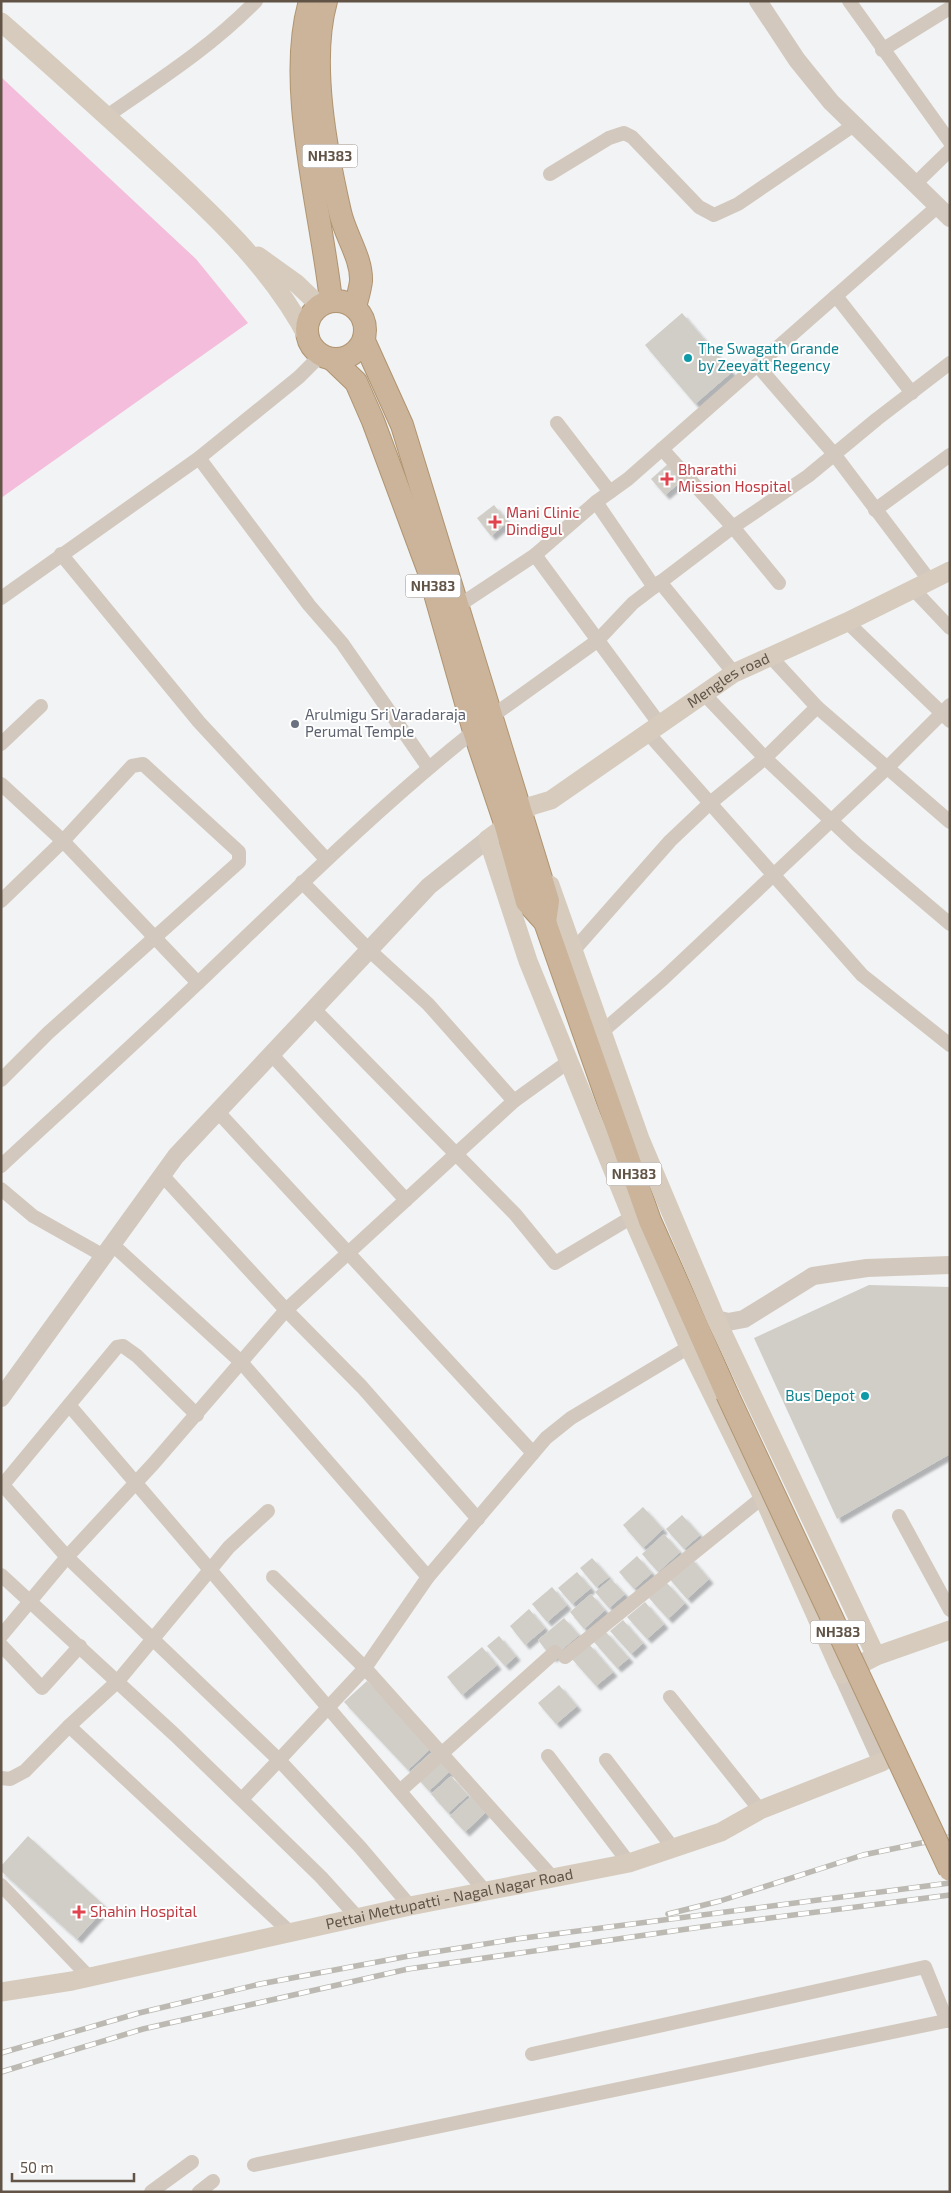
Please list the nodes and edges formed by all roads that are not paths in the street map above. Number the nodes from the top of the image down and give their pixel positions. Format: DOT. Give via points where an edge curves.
graph roads {
  1 [pos="256,1"];
  2 [pos="310,1"];
  3 [pos="326,1"];
  4 [pos="758,1"];
  5 [pos="849,1"];
  6 [pos="950,8"];
  7 [pos="1,22"];
  8 [pos="882,50"];
  9 [pos="107,116"];
  10 [pos="854,124"];
  11 [pos="950,142"];
  12 [pos="950,150"];
  13 [pos="550,174"];
  14 [pos="914,185"];
  15 [pos="944,212"];
  16 [pos="240,243"];
  17 [pos="836,296"];
  18 [pos="325,304"];
  19 [pos="354,307"];
  20 [pos="364,341"];
  21 [pos="321,352"];
  22 [pos="950,364"];
  23 [pos="758,365"];
  24 [pos="912,392"];
  25 [pos="557,423"];
  26 [pos="662,449"];
  27 [pos="834,454"];
  28 [pos="950,455"];
  29 [pos="199,458"];
  30 [pos="610,492"];
  31 [pos="596,502"];
  32 [pos="874,510"];
  33 [pos="734,527"];
  34 [pos="62,554"];
  35 [pos="535,555"];
  36 [pos="950,571"];
  37 [pos="779,583"];
  38 [pos="657,585"];
  39 [pos="922,585"];
  40 [pos="1,598"];
  41 [pos="458,606"];
  42 [pos="847,622"];
  43 [pos="950,628"];
  44 [pos="597,641"];
  45 [pos="769,655"];
  46 [pos="734,673"];
  47 [pos="704,694"];
  48 [pos="41,706"];
  49 [pos="818,707"];
  50 [pos="947,713"];
  51 [pos="482,724"];
  52 [pos="655,730"];
  53 [pos="1,744"];
  54 [pos="765,758"];
  55 [pos="428,768"];
  56 [pos="887,768"];
  57 [pos="1,784"];
  58 [pos="709,804"];
  59 [pos="519,815"];
  60 [pos="831,820"];
  61 [pos="950,822"];
  62 [pos="63,840"];
  63 [pos="488,840"];
  64 [pos="326,859"];
  65 [pos="773,875"];
  66 [pos="302,882"];
  67 [pos="1,901"];
  68 [pos="950,924"];
  69 [pos="154,936"];
  70 [pos="564,949"];
  71 [pos="369,950"];
  72 [pos="198,983"];
  73 [pos="314,1009"];
  74 [pos="603,1032"];
  75 [pos="950,1045"];
  76 [pos="271,1054"];
  77 [pos="568,1062"];
  78 [pos="1,1080"];
  79 [pos="514,1101"];
  80 [pos="218,1112"];
  81 [pos="456,1154"];
  82 [pos="1,1166"];
  83 [pos="162,1175"];
  84 [pos="1,1189"];
  85 [pos="406,1200"];
  86 [pos="632,1217"];
  87 [pos="109,1250"];
  88 [pos="347,1252"];
  89 [pos="950,1265"];
  90 [pos="286,1310"];
  91 [pos="716,1318"];
  92 [pos="689,1347"];
  93 [pos="241,1362"];
  94 [pos="1,1398"];
  95 [pos="69,1405"];
  96 [pos="197,1415"];
  97 [pos="761,1415"];
  98 [pos="730,1429"];
  99 [pos="533,1453"];
  100 [pos="136,1482"];
  101 [pos="2,1485"];
  102 [pos="763,1497"];
  103 [pos="268,1511"];
  104 [pos="899,1516"];
  105 [pos="478,1519"];
  106 [pos="67,1557"];
  107 [pos="210,1568"];
  108 [pos="1,1575"];
  109 [pos="272,1577"];
  110 [pos="428,1577"];
  111 [pos="31,1600"];
  112 [pos="950,1610"];
  113 [pos="950,1630"];
  114 [pos="1,1636"];
  115 [pos="154,1638"];
  116 [pos="1,1645"];
  117 [pos="80,1646"];
  118 [pos="876,1656"];
  119 [pos="365,1668"];
  120 [pos="842,1674"];
  121 [pos="118,1681"];
  122 [pos="670,1697"];
  123 [pos="329,1705"];
  124 [pos="69,1726"];
  125 [pos="441,1753"];
  126 [pos="548,1756"];
  127 [pos="279,1760"];
  128 [pos="606,1760"];
  129 [pos="882,1762"];
  130 [pos="1,1778"];
  131 [pos="400,1790"];
  132 [pos="242,1799"];
  133 [pos="760,1810"];
  134 [pos="673,1848"];
  135 [pos="629,1863"];
  136 [pos="950,1870"];
  137 [pos="553,1878"];
  138 [pos="1,1885"];
  139 [pos="486,1892"];
  140 [pos="410,1906"];
  141 [pos="359,1919"];
  142 [pos="291,1933"];
  143 [pos="89,1977"];
  144 [pos="1,1992"];
  145 [pos="948,2020"];
  146 [pos="532,2054"];
  147 [pos="192,2162"];
  148 [pos="254,2165"];
  149 [pos="213,2181"];
  150 [pos="151,2192"];
  151 [pos="199,2192"];
  1 -- 9 [label="street" via="198,54"];
  2 -- 18 [label="highway, NH383" via="304,20 304,106"];
  3 -- 19 [label="highway, NH383" via="319,26 322,103 341,215 361,281"];
  4 -- 10 [label="street" via="797,60 831,102"];
  5 -- 8 [label="street"];
  6 -- 8 [label="street"];
  7 -- 9 [label="main road"];
  8 -- 11 [label="street"];
  9 -- 16 [label="main road"];
  10 -- 13 [label="street" via="738,204 714,215 699,207 632,137 624,133 609,138"];
  10 -- 14 [label="street"];
  12 -- 14 [label="street"];
  14 -- 15 [label="street"];
  15 -- 17 [label="street"];
  16 -- 18 [label="main road"];
  16 -- 21 [label="main road"];
  17 -- 23 [label="street"];
  17 -- 24 [label="street"];
  18 -- 19 [label="highway" via="344,302"];
  18 -- 21 [label="highway" via="311,314 306,329"];
  19 -- 20 [label="highway, NH383" via="366,329"];
  20 -- 21 [label="highway" via="358,351 346,358"];
  20 -- 41 [label="highway, NH383" via="402,425"];
  21 -- 29 [label="street" via="299,376"];
  21 -- 51 [label="highway, NH383" via="356,382 373,421"];
  22 -- 24 [label="street"];
  23 -- 26 [label="street"];
  23 -- 27 [label="street"];
  24 -- 27 [label="street"];
  25 -- 30 [label="street"];
  26 -- 30 [label="street"];
  26 -- 33 [label="street"];
  27 -- 32 [label="street"];
  27 -- 33 [label="street"];
  28 -- 32 [label="street"];
  29 -- 34 [label="street"];
  29 -- 55 [label="street" via="309,605 342,643"];
  30 -- 31 [label="street"];
  31 -- 35 [label="street"];
  31 -- 38 [label="street"];
  32 -- 39 [label="street"];
  33 -- 37 [label="street"];
  33 -- 38 [label="street"];
  34 -- 40 [label="street"];
  34 -- 64 [label="street" via="199,722"];
  35 -- 41 [label="street"];
  35 -- 44 [label="street"];
  36 -- 39 [label="main road, Mengles road"];
  38 -- 44 [label="street" via="633,603"];
  38 -- 46 [label="street"];
  39 -- 42 [label="main road, Mengles road"];
  39 -- 43 [label="street"];
  41 -- 51 [label="highway, NH383"];
  42 -- 45 [label="main road, Mengles road"];
  42 -- 50 [label="street"];
  44 -- 51 [label="street"];
  44 -- 52 [label="street"];
  45 -- 46 [label="main road, Mengles road"];
  45 -- 49 [label="street"];
  46 -- 47 [label="main road, Mengles road"];
  47 -- 52 [label="main road, Mengles road"];
  47 -- 54 [label="street"];
  48 -- 53 [label="street"];
  49 -- 54 [label="street"];
  49 -- 56 [label="street"];
  50 -- 56 [label="street"];
  51 -- 55 [label="street"];
  51 -- 59 [label="highway, NH383"];
  52 -- 58 [label="street"];
  52 -- 59 [label="main road, Mengles road" via="551,800"];
  54 -- 58 [label="street"];
  54 -- 60 [label="street"];
  55 -- 64 [label="street"];
  56 -- 60 [label="street"];
  56 -- 61 [label="street"];
  57 -- 62 [label="street"];
  58 -- 65 [label="street"];
  58 -- 70 [label="street"];
  59 -- 63 [label="main road, Mengles road"];
  59 -- 70 [label="main road" via="536,845"];
  59 -- 70 [label="highway" via="527,902"];
  60 -- 65 [label="street"];
  60 -- 68 [label="street"];
  62 -- 67 [label="street"];
  62 -- 69 [label="street"];
  62 -- 69 [label="street" via="137,763 143,764 239,852 239,862"];
  63 -- 71 [label="street" via="429,886"];
  63 -- 77 [label="main road" via="528,960"];
  64 -- 66 [label="street"];
  65 -- 74 [label="street"];
  65 -- 75 [label="street" via="862,975"];
  66 -- 71 [label="street"];
  66 -- 72 [label="street"];
  69 -- 72 [label="street"];
  69 -- 78 [label="street" via="48,1032"];
  70 -- 74 [label="main road"];
  70 -- 136 [label="highway, NH383, bridge" via="650,1221 727,1394"];
  71 -- 73 [label="street"];
  71 -- 79 [label="street" via="428,1004"];
  72 -- 82 [label="street"];
  73 -- 76 [label="street"];
  73 -- 81 [label="street"];
  74 -- 91 [label="main road" via="640,1139"];
  76 -- 80 [label="street"];
  76 -- 85 [label="street"];
  77 -- 79 [label="street"];
  77 -- 86 [label="main road"];
  79 -- 81 [label="street"];
  80 -- 83 [label="street"];
  80 -- 88 [label="street"];
  81 -- 85 [label="street"];
  81 -- 86 [label="street" via="515,1214 555,1264"];
  83 -- 87 [label="street"];
  83 -- 90 [label="street"];
  84 -- 87 [label="street" via="33,1216"];
  85 -- 88 [label="street"];
  86 -- 92 [label="main road"];
  87 -- 93 [label="street"];
  87 -- 94 [label="street"];
  88 -- 90 [label="street"];
  88 -- 99 [label="street"];
  89 -- 91 [label="street" via="866,1268 813,1276 744,1319 728,1322"];
  90 -- 93 [label="street"];
  90 -- 105 [label="street" via="362,1387"];
  91 -- 97 [label="main road"];
  92 -- 98 [label="main road"];
  92 -- 99 [label="street" via="571,1418"];
  93 -- 96 [label="street"];
  93 -- 110 [label="street"];
  95 -- 96 [label="street" via="109,1355 123,1346"];
  95 -- 100 [label="street"];
  95 -- 101 [label="street"];
  96 -- 100 [label="street"];
  97 -- 98 [label="main road"];
  97 -- 118 [label="main road"];
  98 -- 102 [label="main road"];
  99 -- 105 [label="street"];
  100 -- 106 [label="street"];
  100 -- 107 [label="street"];
  101 -- 106 [label="street"];
  102 -- 120 [label="main road"];
  102 -- 125 [label="street" via="560,1655"];
  103 -- 107 [label="street"];
  104 -- 112 [label="street"];
  105 -- 110 [label="street"];
  106 -- 111 [label="street"];
  106 -- 115 [label="street"];
  107 -- 115 [label="street"];
  107 -- 123 [label="street"];
  108 -- 111 [label="street"];
  109 -- 119 [label="street"];
  110 -- 119 [label="street"];
  111 -- 114 [label="street"];
  111 -- 117 [label="street"];
  113 -- 118 [label="main road"];
  115 -- 121 [label="street"];
  115 -- 127 [label="street"];
  116 -- 117 [label="street" via="42,1688"];
  117 -- 121 [label="street"];
  118 -- 120 [label="main road"];
  119 -- 123 [label="street"];
  119 -- 125 [label="street"];
  120 -- 129 [label="street"];
  121 -- 124 [label="street"];
  121 -- 132 [label="street"];
  122 -- 133 [label="street"];
  123 -- 127 [label="street"];
  123 -- 131 [label="street"];
  124 -- 130 [label="street" via="25,1771 10,1779"];
  124 -- 142 [label="street"];
  125 -- 131 [label="street"];
  125 -- 137 [label="street"];
  126 -- 135 [label="street"];
  127 -- 132 [label="street"];
  127 -- 140 [label="street"];
  128 -- 134 [label="street"];
  129 -- 133 [label="main road, Pettai Mettupatti - Nagal Nagar Road"];
  131 -- 139 [label="street"];
  132 -- 141 [label="street" via="321,1876"];
  133 -- 134 [label="main road, Pettai Mettupatti - Nagal Nagar Road" via="721,1832"];
  134 -- 135 [label="main road, Pettai Mettupatti - Nagal Nagar Road"];
  135 -- 137 [label="main road, Pettai Mettupatti - Nagal Nagar Road"];
  137 -- 139 [label="main road, Pettai Mettupatti - Nagal Nagar Road"];
  138 -- 143 [label="street"];
  139 -- 140 [label="main road, Pettai Mettupatti - Nagal Nagar Road"];
  140 -- 141 [label="main road, Pettai Mettupatti - Nagal Nagar Road"];
  141 -- 142 [label="main road, Pettai Mettupatti - Nagal Nagar Road"];
  142 -- 143 [label="main road, Pettai Mettupatti - Nagal Nagar Road"];
  143 -- 144 [label="main road, Pettai Mettupatti - Nagal Nagar Road"];
  145 -- 146 [label="street" via="925,1967"];
  145 -- 148 [label="street"];
  147 -- 150 [label="street"];
  149 -- 151 [label="street"];
}
